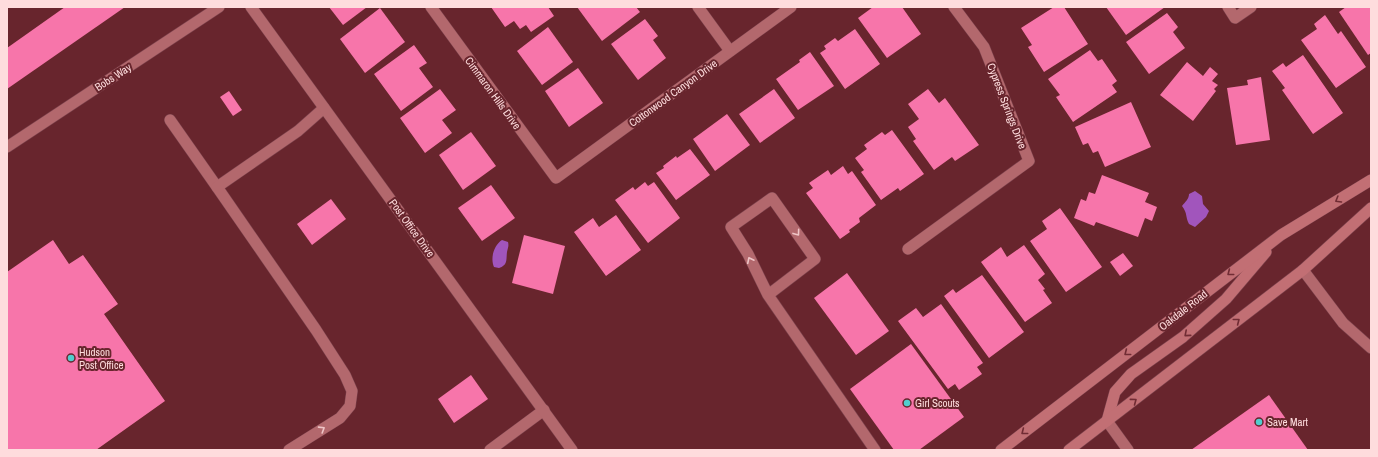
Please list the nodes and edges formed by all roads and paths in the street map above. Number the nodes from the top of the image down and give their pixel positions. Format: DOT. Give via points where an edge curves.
graph roads {
  1 [pos="219,7"];
  2 [pos="251,7"];
  3 [pos="431,7"];
  4 [pos="698,7"];
  5 [pos="791,7"];
  6 [pos="954,7"];
  7 [pos="1228,7"];
  8 [pos="1251,7"];
  9 [pos="730,52"];
  10 [pos="324,108"];
  11 [pos="170,120"];
  12 [pos="7,147"];
  13 [pos="556,178"];
  14 [pos="1371,180"];
  15 [pos="217,187"];
  16 [pos="1371,208"];
  17 [pos="1281,235"];
  18 [pos="908,249"];
  19 [pos="1303,270"];
  20 [pos="768,295"];
  21 [pos="1371,348"];
  22 [pos="544,410"];
  23 [pos="1107,421"];
  24 [pos="289,450"];
  25 [pos="490,450"];
  26 [pos="572,450"];
  27 [pos="875,450"];
  28 [pos="1001,450"];
  29 [pos="1069,450"];
  30 [pos="1128,450"];
  1 -- 12 [label="street, Bobs Way"];
  2 -- 10 [label="street, Post Office Drive"];
  3 -- 13 [label="street, Cimmaron Hills Drive"];
  4 -- 9 [label="street"];
  5 -- 9 [label="street, Cottonwood Canyon Drive"];
  6 -- 18 [label="street, Cypress Springs Drive" via="984,47 1029,161"];
  7 -- 8 [label="street" via="1236,18"];
  9 -- 13 [label="street, Cottonwood Canyon Drive"];
  10 -- 15 [label="street" via="298,131"];
  10 -- 22 [label="street, Post Office Drive"];
  11 -- 15 [label="street"];
  14 -- 17 [label="main road, Oakdale Road, one-way"];
  24 -- 15 [label="street, one-way" via="340,418 350,406 352,391 345,375 316,330"];
  16 -- 19 [label="main road"];
  17 -- 23 [label="main road, one-way" via="1226,299 1183,337 1131,374 1115,392"];
  17 -- 28 [label="main road, Oakdale Road, one-way"];
  19 -- 21 [label="street" via="1343,323"];
  23 -- 19 [label="main road, one-way"];
  20 -- 20 [label="street, one-way" via="748,254 731,227 772,198 816,259"];
  20 -- 27 [label="street"];
  22 -- 25 [label="street"];
  22 -- 26 [label="street, Post Office Drive"];
  23 -- 29 [label="main road"];
  23 -- 30 [label="street"];
}
